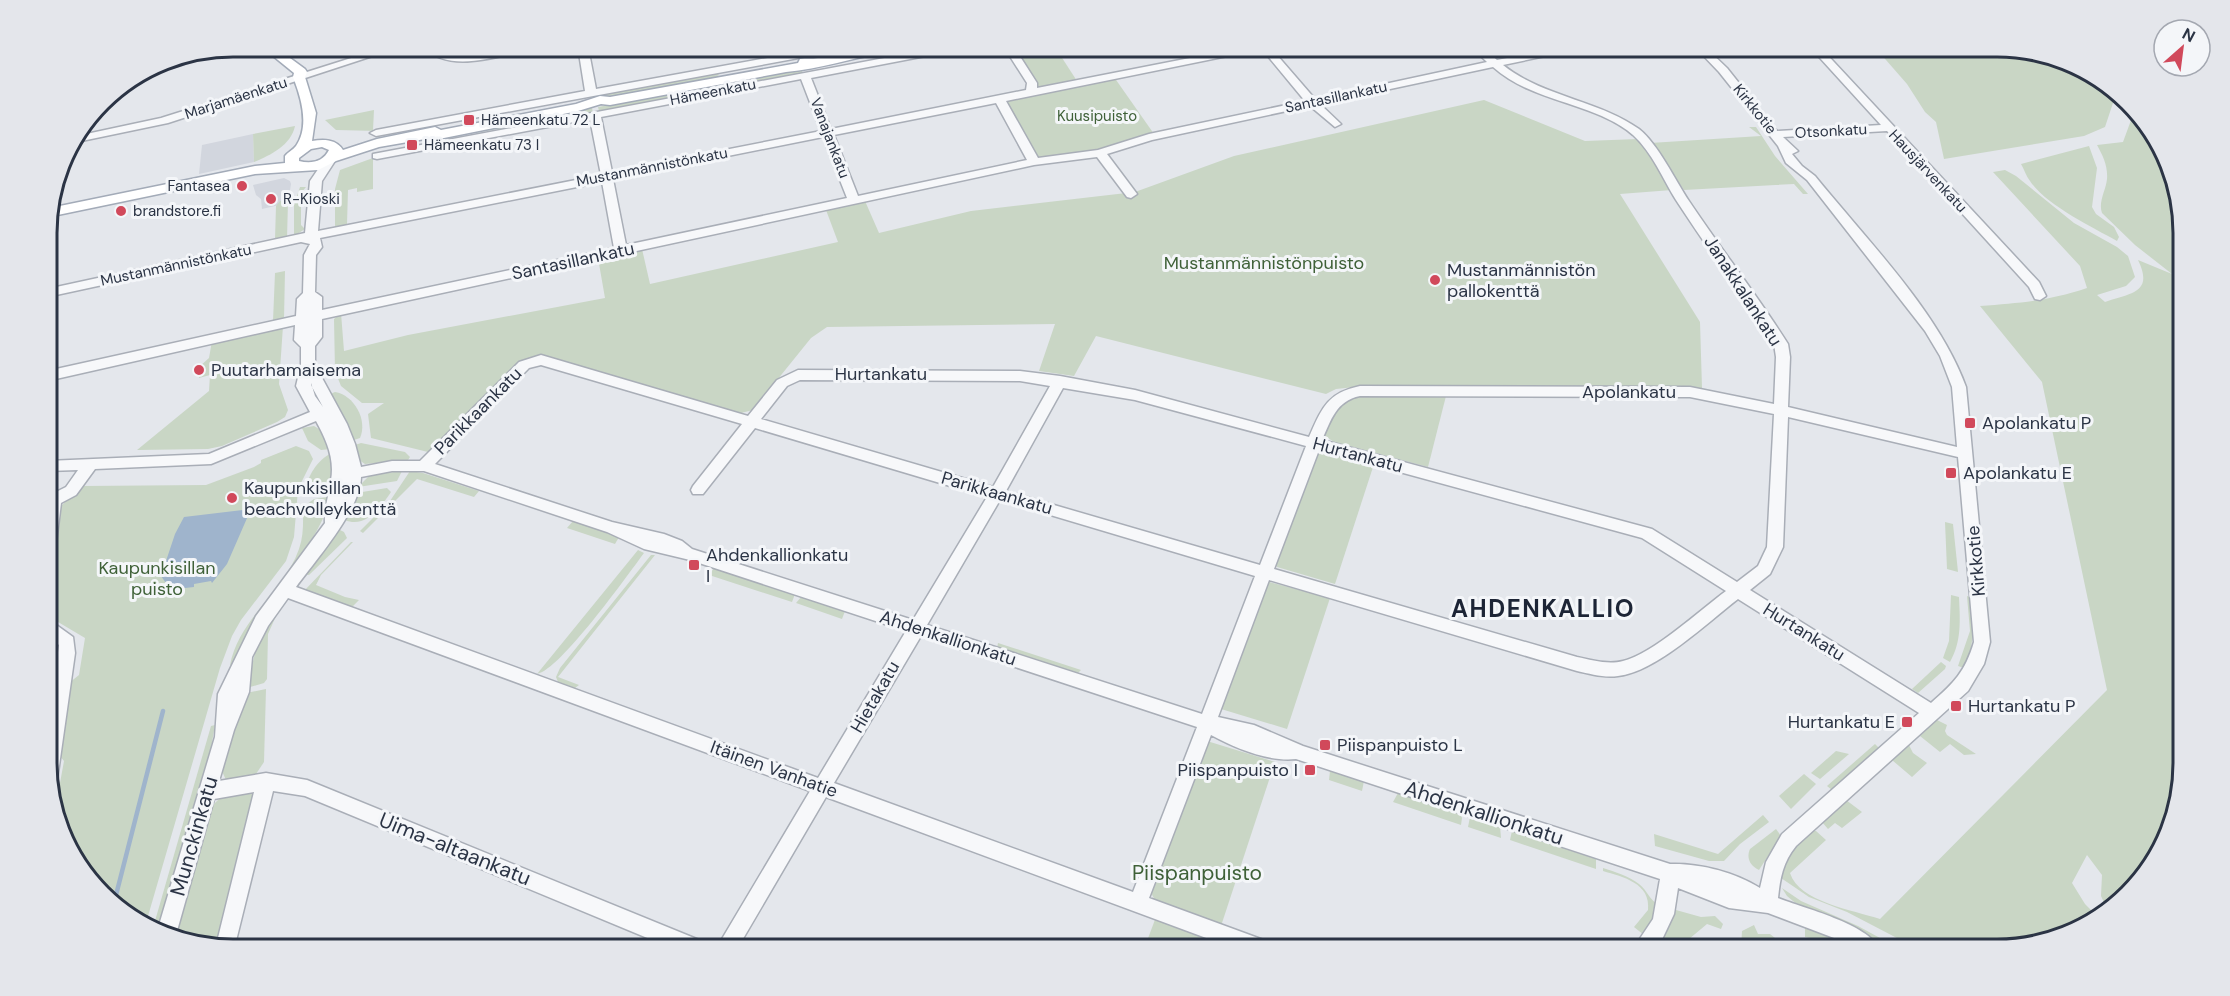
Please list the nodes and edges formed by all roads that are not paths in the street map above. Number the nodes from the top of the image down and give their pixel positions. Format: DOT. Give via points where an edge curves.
graph roads {
  1 [pos="281,57"];
  2 [pos="361,57"];
  3 [pos="444,57"];
  4 [pos="469,57"];
  5 [pos="585,57"];
  6 [pos="778,57"];
  7 [pos="841,57"];
  8 [pos="899,57"];
  9 [pos="1016,57"];
  10 [pos="1204,57"];
  11 [pos="1274,57"];
  12 [pos="1488,57"];
  13 [pos="1526,57"];
  14 [pos="1711,57"];
  15 [pos="1825,57"];
  16 [pos="1495,64"];
  17 [pos="726,74"];
  18 [pos="805,75"];
  19 [pos="299,77"];
  20 [pos="1031,92"];
  21 [pos="591,93"];
  22 [pos="999,98"];
  23 [pos="1313,103"];
  24 [pos="595,114"];
  25 [pos="1335,124"];
  26 [pos="310,127"];
  27 [pos="1888,128"];
  28 [pos="469,132"];
  29 [pos="828,132"];
  30 [pos="416,133"];
  31 [pos="1775,134"];
  32 [pos="85,138"];
  33 [pos="376,144"];
  34 [pos="330,152"];
  35 [pos="1100,153"];
  36 [pos="298,159"];
  37 [pos="1034,162"];
  38 [pos="606,176"];
  39 [pos="316,181"];
  40 [pos="1131,194"];
  41 [pos="854,202"];
  42 [pos="59,211"];
  43 [pos="311,236"];
  44 [pos="621,251"];
  45 [pos="57,291"];
  46 [pos="2040,296"];
  47 [pos="309,317"];
  48 [pos="57,374"];
  49 [pos="1060,381"];
  50 [pos="1781,410"];
  51 [pos="325,412"];
  52 [pos="750,422"];
  53 [pos="1314,443"];
  54 [pos="1966,454"];
  55 [pos="91,464"];
  56 [pos="57,466"];
  57 [pos="424,466"];
  58 [pos="347,474"];
  59 [pos="698,490"];
  60 [pos="997,493"];
  61 [pos="57,499"];
  62 [pos="1264,573"];
  63 [pos="285,590"];
  64 [pos="1739,591"];
  65 [pos="916,628"];
  66 [pos="57,634"];
  67 [pos="1606,670"];
  68 [pos="1933,713"];
  69 [pos="57,720"];
  70 [pos="1207,723"];
  71 [pos="266,781"];
  72 [pos="823,787"];
  73 [pos="207,792"];
  74 [pos="1670,873"];
  75 [pos="1138,903"];
  76 [pos="1768,904"];
  77 [pos="169,927"];
  78 [pos="227,939"];
  79 [pos="673,939"];
  80 [pos="732,939"];
  81 [pos="1235,939"];
  82 [pos="1652,939"];
  83 [pos="1855,939"];
  1 -- 19 [label="main road" via="288,63 286,70"];
  2 -- 19 [label="street, Marjamäenkatu"];
  3 -- 4 [label="street"];
  5 -- 21 [label="street"];
  6 -- 17 [label="street, Hämeenkatu"];
  7 -- 17 [label="main road, Hämeenkatu" via="808,66"];
  8 -- 18 [label="street, Hämeenkatu"];
  9 -- 20 [label="street" via="1032,83"];
  10 -- 20 [label="street, Mustanmännistönkatu"];
  11 -- 23 [label="street"];
  12 -- 16 [label="street, Janakkalankatu"];
  13 -- 16 [label="street, Santasillankatu"];
  14 -- 31 [label="street, Kirkkotie"];
  15 -- 27 [label="street, Hausjärvenkatu"];
  16 -- 23 [label="street, Santasillankatu"];
  16 -- 50 [label="street, Janakkalankatu" via="1534,89 1621,122 1643,139 1781,344"];
  17 -- 21 [label="street, Hämeenkatu"];
  17 -- 28 [label="main road, Hämeenkatu"];
  18 -- 24 [label="street, Hämeenkatu"];
  18 -- 29 [label="street, Vanajankatu"];
  19 -- 26 [label="main road" via="307,95"];
  19 -- 32 [label="street, Marjamäenkatu" via="164,121"];
  20 -- 22 [label="street, Mustanmännistönkatu"];
  21 -- 30 [label="street, Hämeenkatu"];
  22 -- 29 [label="street, Mustanmännistönkatu"];
  22 -- 37 [label="street"];
  23 -- 25 [label="street"];
  23 -- 35 [label="street, Santasillankatu" via="1149,137"];
  24 -- 28 [label="street, Hämeenkatu"];
  24 -- 38 [label="street"];
  26 -- 34 [label="main road"];
  26 -- 36 [label="main road"];
  27 -- 31 [label="street, Otsonkatu"];
  27 -- 46 [label="street, Hausjärvenkatu"];
  28 -- 30 [label="main road, Hämeenkatu" via="455,130 434,136"];
  28 -- 33 [label="street, Hämeenkatu"];
  29 -- 38 [label="street, Mustanmännistönkatu"];
  29 -- 41 [label="street, Vanajankatu"];
  30 -- 33 [label="main road, Hämeenkatu"];
  31 -- 54 [label="street, Kirkkotie" via="1793,164 1811,178 1942,345 1959,387"];
  33 -- 34 [label="main road, Hämeenkatu"];
  34 -- 36 [label="main road"];
  34 -- 36 [label="main road" via="315,166"];
  34 -- 39 [label="street, Munckinkatu"];
  35 -- 37 [label="street, Santasillankatu"];
  35 -- 40 [label="street"];
  36 -- 39 [label="street"];
  36 -- 42 [label="main road"];
  37 -- 41 [label="street, Santasillankatu"];
  38 -- 43 [label="street, Mustanmännistönkatu"];
  38 -- 44 [label="street"];
  39 -- 43 [label="street, Munckinkatu"];
  41 -- 44 [label="street, Santasillankatu"];
  43 -- 45 [label="street, Mustanmännistönkatu"];
  43 -- 47 [label="street, Munckinkatu" via="304,244 310,255 309,294 303,299"];
  44 -- 47 [label="street, Santasillankatu"];
  47 -- 48 [label="street, Santasillankatu"];
  47 -- 51 [label="street, Munckinkatu" via="302,340 308,345 303,386"];
  49 -- 52 [label="street, Hurtankatu" via="985,375 798,375 782,383"];
  49 -- 53 [label="street, Hurtankatu" via="1136,396"];
  49 -- 60 [label="street, Hietakatu"];
  50 -- 53 [label="street, Apolankatu" via="1690,392 1360,391 1346,393 1332,404"];
  50 -- 54 [label="street, Apolankatu"];
  50 -- 64 [label="street, Janakkalankatu" via="1775,546 1764,570"];
  51 -- 55 [label="street" via="212,459"];
  51 -- 58 [label="street, Munckinkatu" via="340,465"];
  52 -- 57 [label="street, Parikkaankatu" via="541,360 524,365"];
  52 -- 59 [label="street, Hurtankatu"];
  52 -- 60 [label="street, Parikkaankatu"];
  53 -- 62 [label="street"];
  53 -- 64 [label="street, Hurtankatu" via="1647,533"];
  54 -- 68 [label="street, Kirkkotie" via="1982,642 1969,676"];
  55 -- 56 [label="street"];
  55 -- 61 [label="street" via="71,491"];
  57 -- 58 [label="street, Ahdenkallionkatu" via="392,466"];
  57 -- 65 [label="street, Ahdenkallionkatu" via="612,528 633,541 690,554"];
  58 -- 63 [label="street, Munckinkatu" via="345,511"];
  60 -- 62 [label="street, Parikkaankatu"];
  60 -- 65 [label="street, Hietakatu"];
  62 -- 67 [label="street, Parikkaankatu"];
  62 -- 70 [label="street"];
  63 -- 72 [label="street, Itäinen Vanhatie"];
  63 -- 73 [label="street, Munckinkatu" via="262,621 244,658 242,692 223,736"];
  64 -- 67 [label="street, Janakkalankatu" via="1664,648 1634,665"];
  64 -- 68 [label="street, Hurtankatu"];
  65 -- 70 [label="street, Ahdenkallionkatu"];
  65 -- 72 [label="street, Hietakatu"];
  66 -- 69 [label="street" via="67,642 67,653"];
  68 -- 76 [label="street, Kirkkotie" via="1789,840 1772,869"];
  70 -- 74 [label="street, Ahdenkallionkatu" via="1248,743 1298,752"];
  70 -- 75 [label="street"];
  71 -- 73 [label="street, Uima-altaankatu"];
  71 -- 78 [label="street"];
  71 -- 79 [label="street, Uima-altaankatu" via="307,788"];
  72 -- 75 [label="street, Itäinen Vanhatie"];
  72 -- 80 [label="street, Hietakatu"];
  73 -- 77 [label="street, Munckinkatu"];
  74 -- 76 [label="street, Ahdenkallionkatu" via="1693,888 1716,896 1746,904"];
  74 -- 82 [label="street" via="1668,908"];
  75 -- 81 [label="street, Itäinen Vanhatie"];
  76 -- 83 [label="street, Ahdenkallionkatu"];
}
